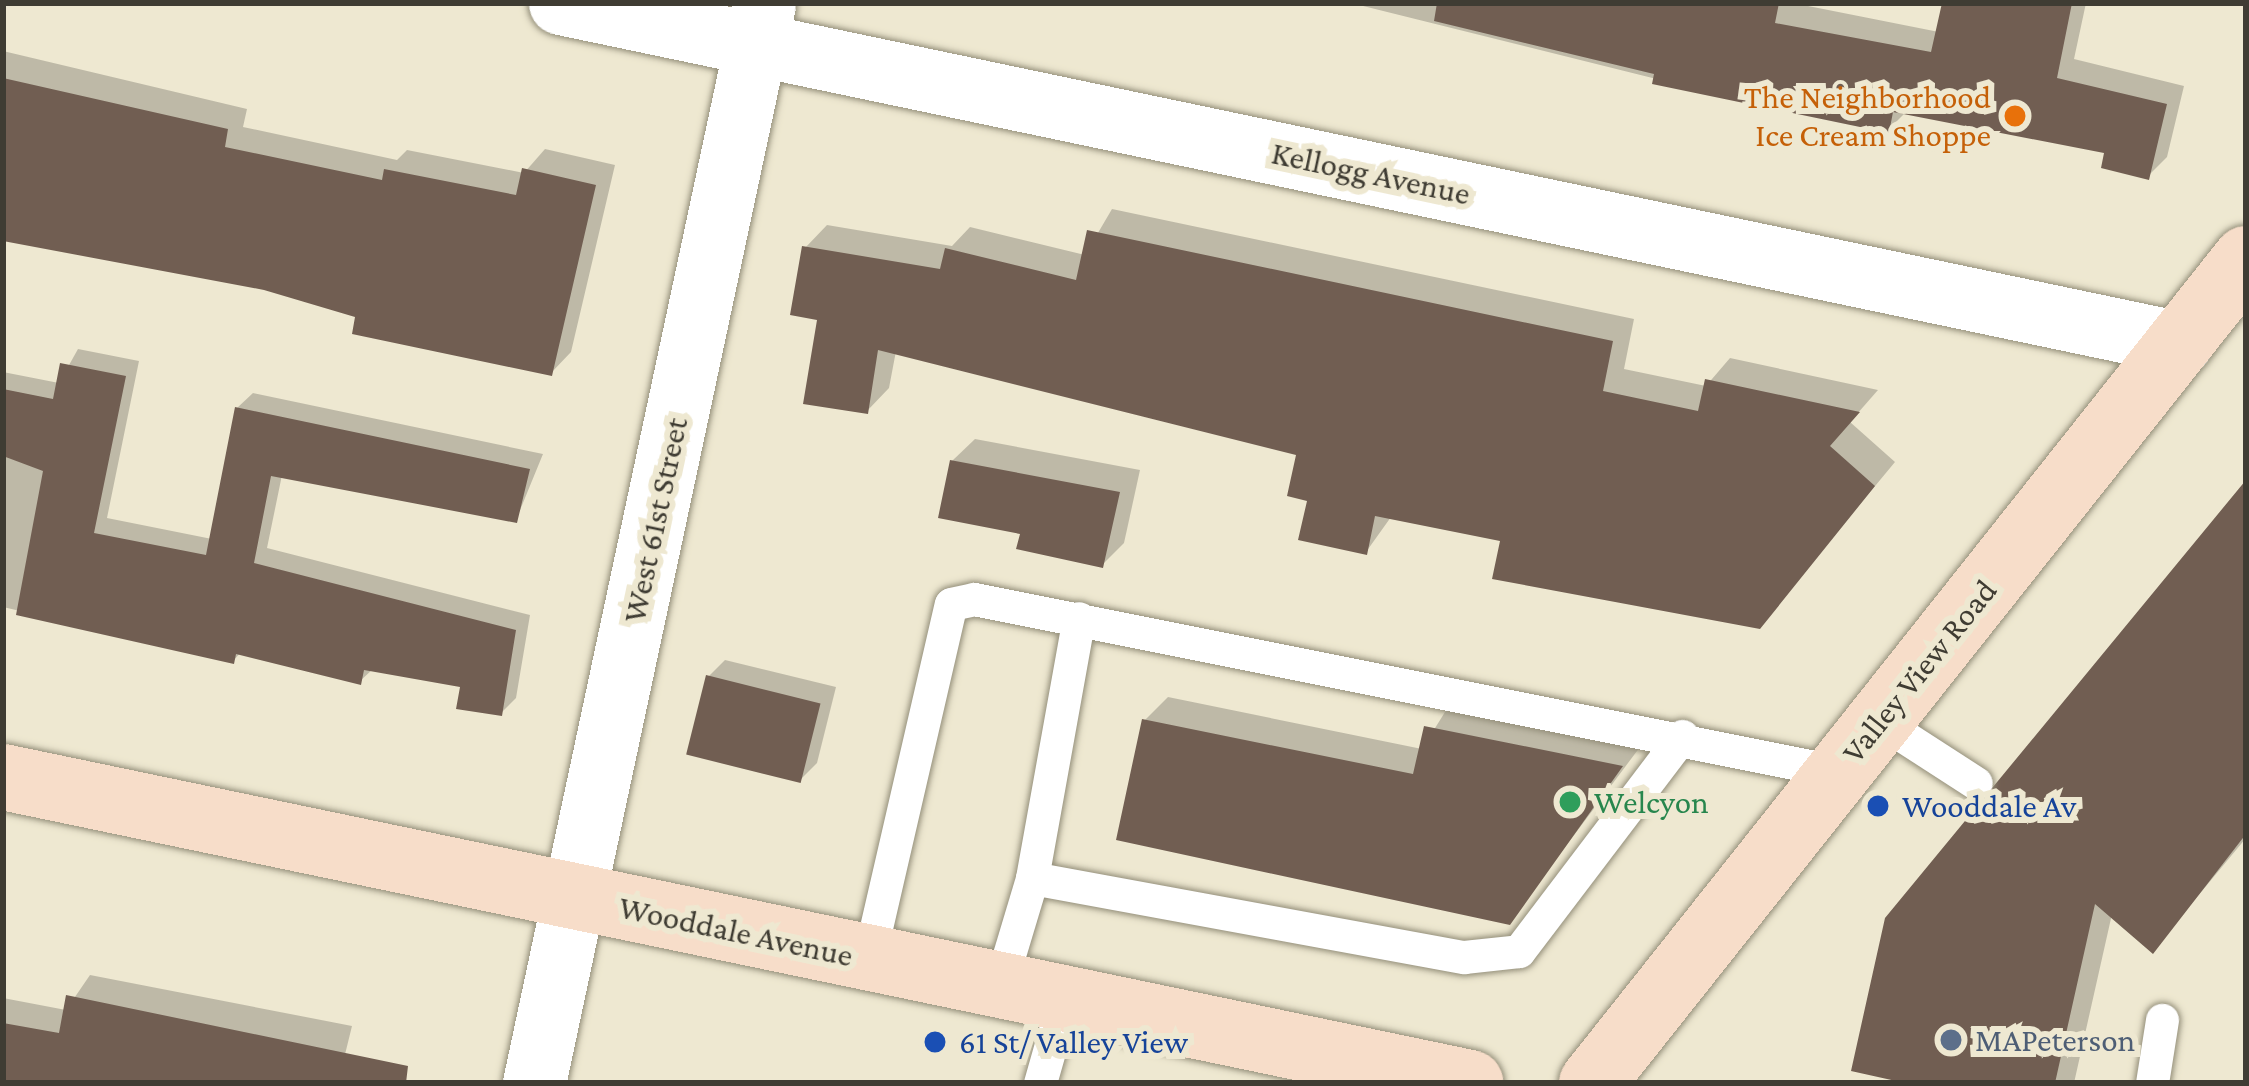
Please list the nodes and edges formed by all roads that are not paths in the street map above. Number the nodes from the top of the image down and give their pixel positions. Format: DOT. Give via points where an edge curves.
graph roads {
  1 [pos="560,3"];
  2 [pos="760,24"];
  3 [pos="2245,263"];
  4 [pos="2181,344"];
  5 [pos="1079,618"];
  6 [pos="1880,721"];
  7 [pos="1682,736"];
  8 [pos="1839,772"];
  9 [pos="3,777"];
  10 [pos="1976,783"];
  11 [pos="1032,878"];
  12 [pos="575,897"];
  13 [pos="869,958"];
  14 [pos="1000,985"];
  15 [pos="1064,999"];
  16 [pos="2162,1020"];
  17 [pos="542,1060"];
  18 [pos="1040,1083"];
  19 [pos="1470,1083"];
  20 [pos="1592,1083"];
  21 [pos="2152,1083"];
  1 -- 2 [label="street, Kellogg Avenue"];
  2 -- 4 [label="street, Kellogg Avenue"];
  2 -- 12 [label="street, West 61st Street"];
  3 -- 4 [label="street, Valley View Road"];
  4 -- 6 [label="street, Valley View Road"];
  5 -- 7 [label="lane"];
  5 -- 11 [label="lane"];
  5 -- 13 [label="lane" via="951,604"];
  6 -- 8 [label="street, Valley View Road"];
  6 -- 10 [label="lane"];
  7 -- 8 [label="lane"];
  7 -- 11 [label="lane" via="1519,952 1465,957"];
  8 -- 20 [label="street, Valley View Road"];
  9 -- 12 [label="street, Wooddale Avenue"];
  11 -- 14 [label="lane"];
  12 -- 13 [label="street, Wooddale Avenue"];
  12 -- 17 [label="street, West 61st Street"];
  13 -- 14 [label="street, Wooddale Avenue"];
  14 -- 15 [label="street, Wooddale Avenue"];
  15 -- 18 [label="lane"];
  15 -- 19 [label="street, Wooddale Avenue"];
  16 -- 21 [label="lane"];
}
